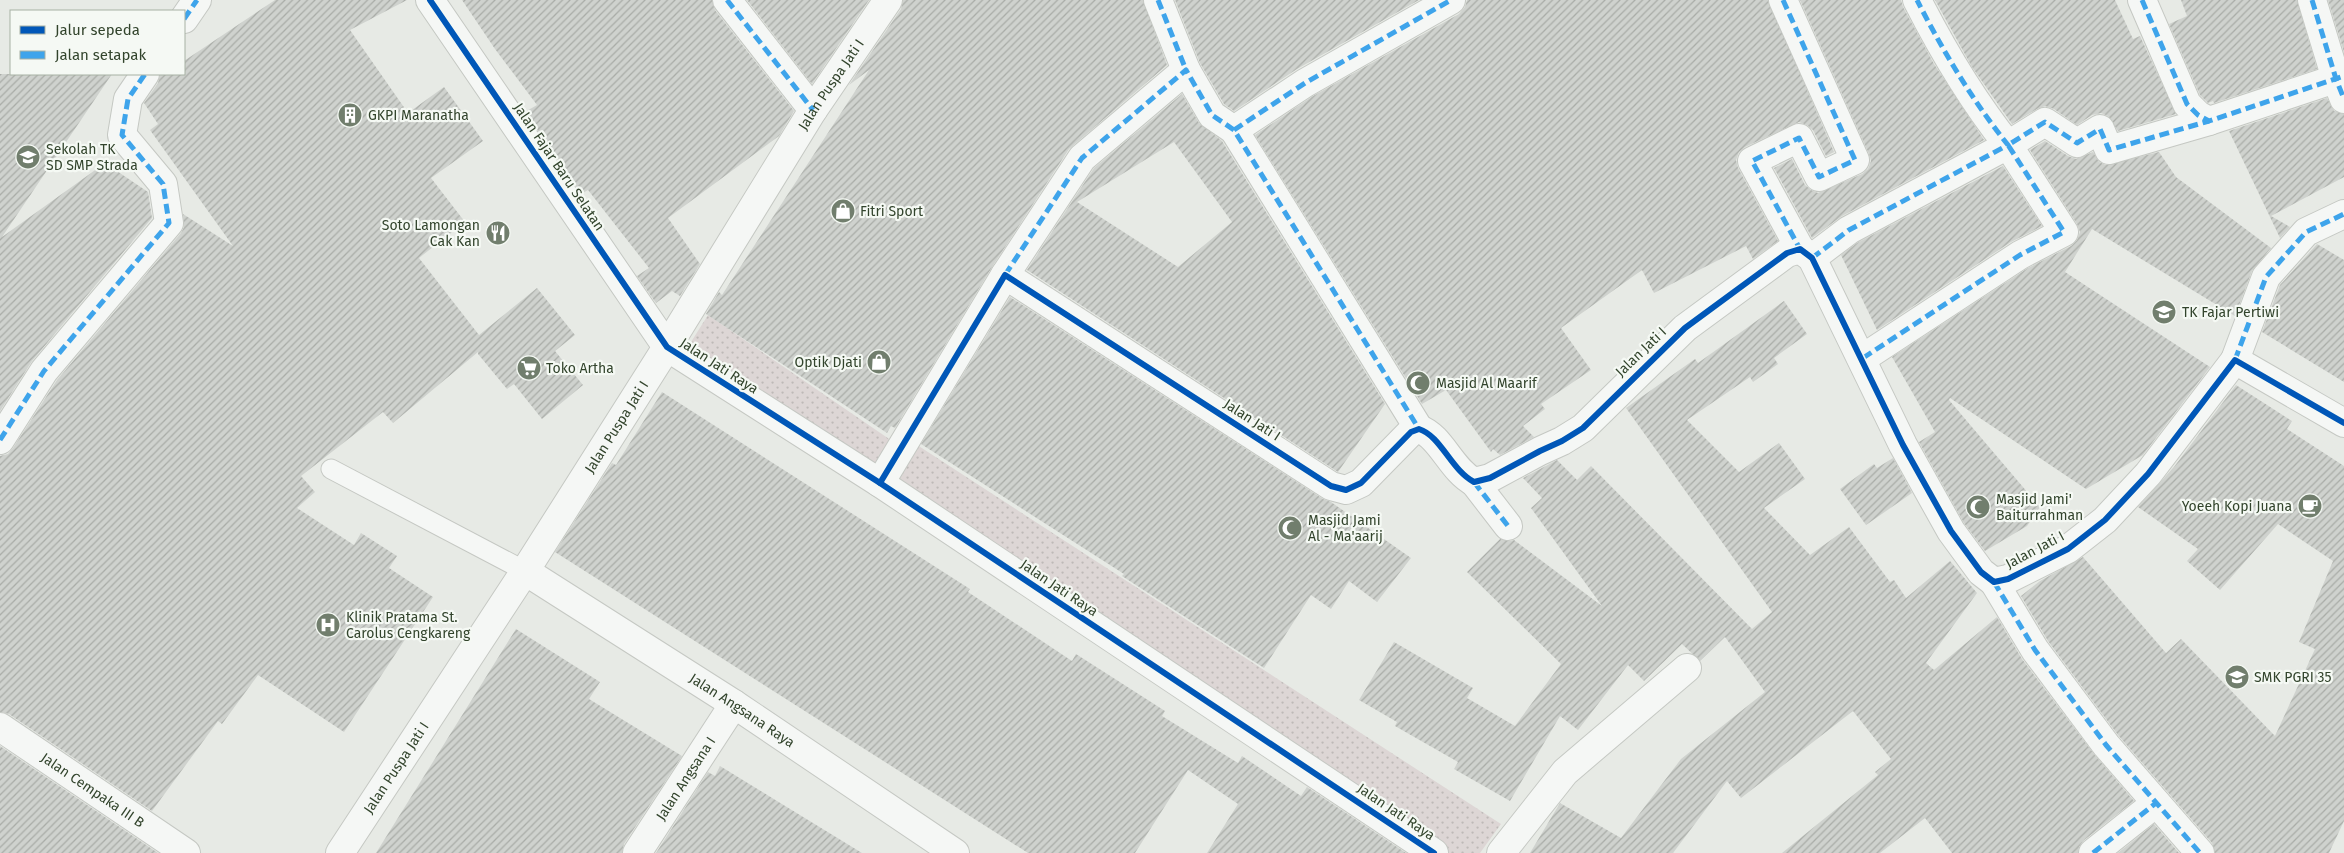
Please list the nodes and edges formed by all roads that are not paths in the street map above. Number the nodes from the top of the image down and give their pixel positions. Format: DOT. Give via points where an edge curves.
graph roads {
  1 [pos="197,0"];
  2 [pos="430,0"];
  3 [pos="726,0"];
  4 [pos="888,0"];
  5 [pos="1158,0"];
  6 [pos="1451,0"];
  7 [pos="1783,0"];
  8 [pos="1916,0"];
  9 [pos="2142,0"];
  10 [pos="2312,0"];
  11 [pos="185,18"];
  12 [pos="1186,70"];
  13 [pos="145,75"];
  14 [pos="2341,85"];
  15 [pos="813,110"];
  16 [pos="2209,121"];
  17 [pos="1234,130"];
  18 [pos="2008,145"];
  19 [pos="2344,214"];
  20 [pos="1806,253"];
  21 [pos="1004,275"];
  22 [pos="667,347"];
  23 [pos="1862,358"];
  24 [pos="2235,360"];
  25 [pos="2344,423"];
  26 [pos="1419,429"];
  27 [pos="0,440"];
  28 [pos="331,469"];
  29 [pos="1474,482"];
  30 [pos="880,483"];
  31 [pos="1508,526"];
  32 [pos="525,571"];
  33 [pos="1994,582"];
  34 [pos="1687,668"];
  35 [pos="734,704"];
  36 [pos="0,727"];
  37 [pos="2156,803"];
  38 [pos="186,853"];
  39 [pos="340,853"];
  40 [pos="637,853"];
  41 [pos="956,853"];
  42 [pos="1434,853"];
  43 [pos="1501,853"];
  44 [pos="2092,853"];
  45 [pos="2200,853"];
  1 -- 11 [label="street"];
  2 -- 22 [label="street, Jalan Fajar Baru Selatan"];
  3 -- 15 [label="street"];
  4 -- 15 [label="street, Jalan Puspa Jati I"];
  5 -- 12 [label="street"];
  6 -- 17 [label="street" via="1305,83"];
  7 -- 20 [label="street" via="1854,160 1819,177 1799,138 1752,162"];
  8 -- 18 [label="street" via="1947,58"];
  9 -- 16 [label="street" via="2187,104"];
  10 -- 14 [label="street"];
  12 -- 17 [label="street" via="1212,115"];
  12 -- 21 [label="street" via="1082,158"];
  13 -- 27 [label="street" via="128,99 122,135 163,184 169,223 44,371"];
  14 -- 16 [label="street"];
  15 -- 22 [label="street, Jalan Puspa Jati I"];
  16 -- 18 [label="street" via="2109,150 2100,130 2077,143 2045,122"];
  17 -- 26 [label="street"];
  18 -- 20 [label="street"];
  18 -- 23 [label="street" via="2064,232 2020,255"];
  19 -- 24 [label="street, Jalan Jati I" via="2306,232 2266,277"];
  20 -- 23 [label="street, Jalan Jati I"];
  20 -- 29 [label="street, Jalan Jati I" via="1787,253 1685,328 1583,428 1490,478"];
  21 -- 26 [label="street, Jalan Jati I" via="1338,489 1346,490 1361,483 1411,432"];
  21 -- 30 [label="street"];
  22 -- 30 [label="street, Jalan Jati Raya"];
  22 -- 32 [label="street, Jalan Puspa Jati I"];
  23 -- 33 [label="street, Jalan Jati I" via="1903,445 1951,531 1981,572"];
  24 -- 25 [label="street"];
  24 -- 33 [label="street, Jalan Jati I" via="2148,474 2105,520 2068,549 2008,579"];
  26 -- 29 [label="street" via="1429,434 1461,473"];
  28 -- 32 [label="lane"];
  29 -- 31 [label="street"];
  30 -- 42 [label="street, Jalan Jati Raya"];
  32 -- 35 [label="street, Jalan Angsana Raya"];
  32 -- 39 [label="street, Jalan Puspa Jati I"];
  33 -- 37 [label="street" via="2034,650 2106,745"];
  34 -- 43 [label="street" via="1565,772"];
  35 -- 40 [label="street, Jalan Angsana I"];
  35 -- 41 [label="street, Jalan Angsana Raya"];
  36 -- 38 [label="street, Jalan Cempaka III B"];
  37 -- 44 [label="street"];
  37 -- 45 [label="street"];
}
